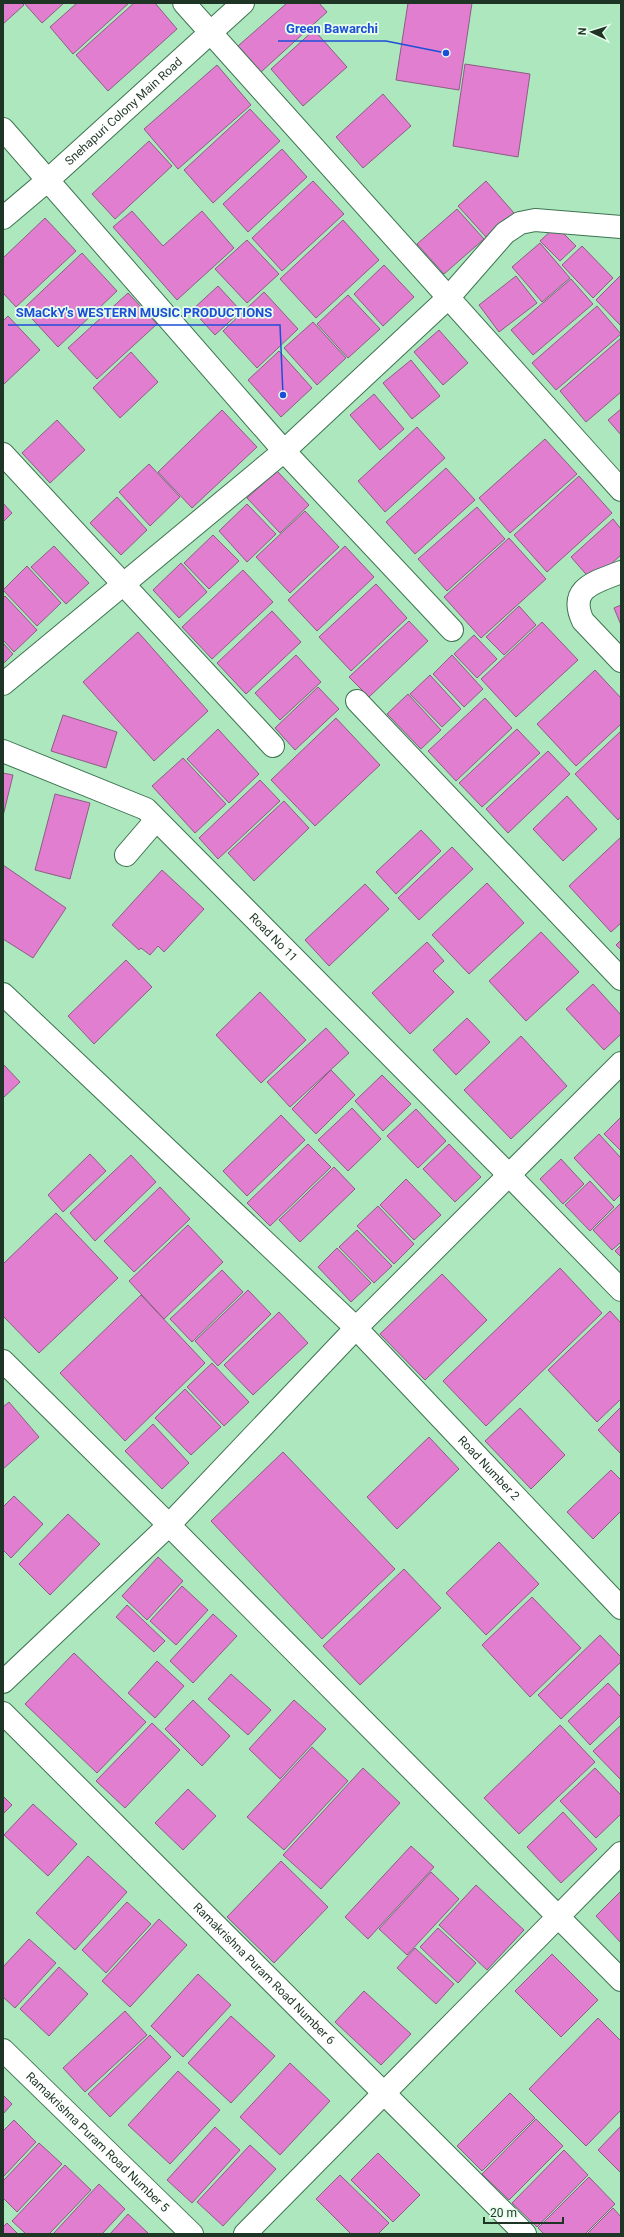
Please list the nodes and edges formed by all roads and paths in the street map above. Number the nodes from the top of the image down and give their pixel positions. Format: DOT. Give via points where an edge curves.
graph roads {
  1 [pos="184,3"];
  2 [pos="243,3"];
  3 [pos="211,34"];
  4 [pos="3,129"];
  5 [pos="48,180"];
  6 [pos="3,218"];
  7 [pos="621,227"];
  8 [pos="449,297"];
  9 [pos="284,451"];
  10 [pos="3,454"];
  11 [pos="621,490"];
  12 [pos="621,572"];
  13 [pos="123,584"];
  14 [pos="452,630"];
  15 [pos="621,661"];
  16 [pos="3,684"];
  17 [pos="357,701"];
  18 [pos="273,746"];
  19 [pos="3,750"];
  20 [pos="156,820"];
  21 [pos="126,855"];
  22 [pos="621,979"];
  23 [pos="3,994"];
  24 [pos="621,1064"];
  25 [pos="509,1175"];
  26 [pos="621,1290"];
  27 [pos="356,1328"];
  28 [pos="3,1361"];
  29 [pos="170,1525"];
  30 [pos="621,1608"];
  31 [pos="3,1682"];
  32 [pos="3,1713"];
  33 [pos="621,1853"];
  34 [pos="558,1917"];
  35 [pos="621,1980"];
  36 [pos="3,2050"];
  37 [pos="384,2094"];
  38 [pos="192,2234"];
  39 [pos="246,2234"];
  40 [pos="525,2234"];
  1 -- 3 [label="street"];
  2 -- 3 [label="street, Snehapuri Colony Main Road"];
  3 -- 5 [label="street, Snehapuri Colony Main Road"];
  3 -- 8 [label="street"];
  4 -- 5 [label="street"];
  5 -- 6 [label="street, Snehapuri Colony Main Road"];
  5 -- 9 [label="street"];
  7 -- 8 [label="street" via="535,220 520,223 505,233"];
  8 -- 9 [label="street"];
  8 -- 11 [label="street"];
  9 -- 13 [label="street"];
  9 -- 14 [label="street"];
  10 -- 13 [label="street"];
  12 -- 15 [label="street" via="585,587 578,603 582,621"];
  13 -- 16 [label="street"];
  13 -- 18 [label="street"];
  17 -- 22 [label="street"];
  19 -- 20 [label="street, Road No 11" via="146,809"];
  20 -- 21 [label="street"];
  20 -- 25 [label="street, Road No 11"];
  23 -- 27 [label="street, Road Number 2"];
  24 -- 25 [label="street"];
  25 -- 26 [label="street, Road No 11"];
  25 -- 27 [label="street"];
  27 -- 29 [label="street"];
  27 -- 30 [label="street, Road Number 2"];
  28 -- 29 [label="street"];
  29 -- 31 [label="street"];
  29 -- 34 [label="street"];
  32 -- 37 [label="street, Ramakrishna Puram Road Number 6"];
  33 -- 34 [label="street"];
  34 -- 35 [label="street"];
  34 -- 37 [label="street"];
  36 -- 38 [label="street, Ramakrishna Puram Road Number 5"];
  37 -- 39 [label="street"];
  37 -- 40 [label="street, Ramakrishna Puram Road Number 6"];
}
